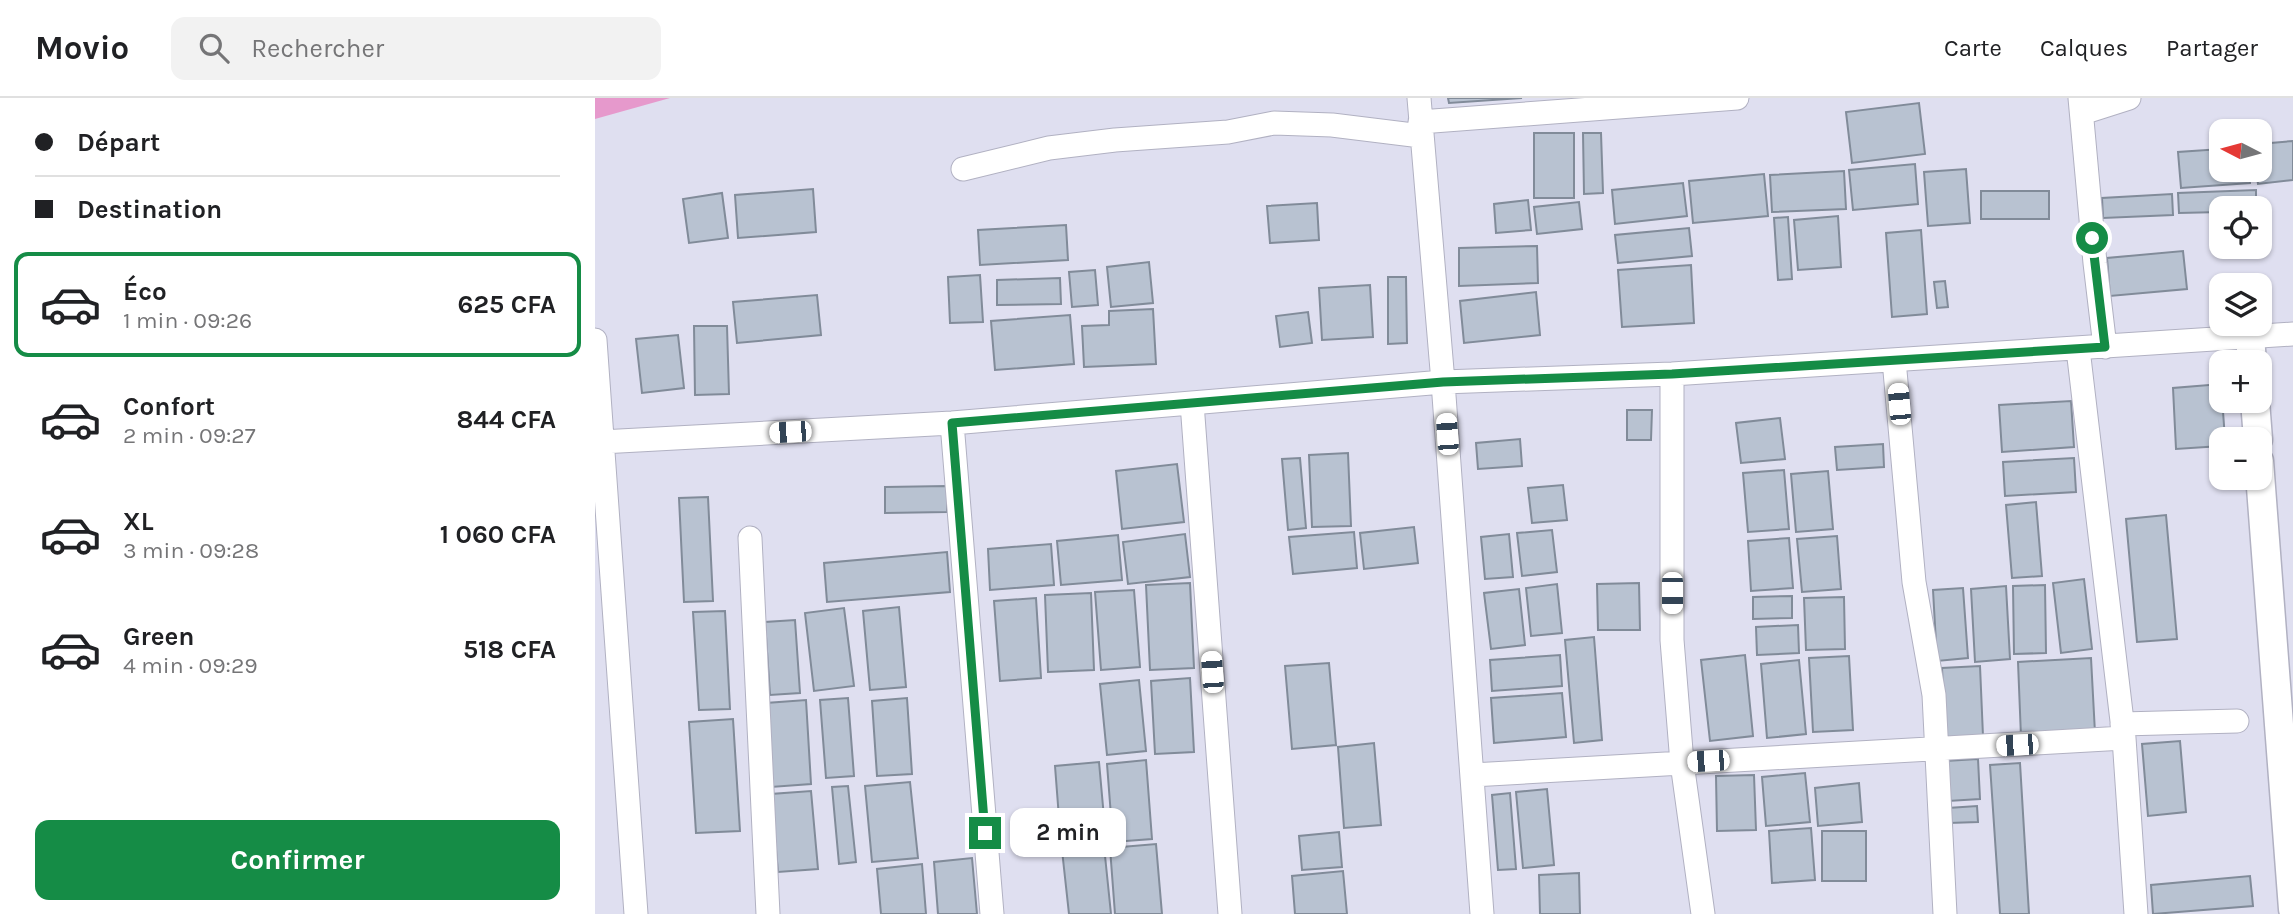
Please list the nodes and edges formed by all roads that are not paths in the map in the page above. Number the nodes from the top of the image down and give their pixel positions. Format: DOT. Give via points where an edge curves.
graph roads {
  1 [pos="1419,98"];
  2 [pos="1737,98"];
  3 [pos="2129,98"];
  4 [pos="2081,106"];
  5 [pos="1421,129"];
  6 [pos="963,169"];
  7 [pos="2293,334"];
  8 [pos="595,340"];
  9 [pos="2105,347"];
  10 [pos="2078,349"];
  11 [pos="2251,350"];
  12 [pos="1895,360"];
  13 [pos="1672,374"];
  14 [pos="1443,382"];
  15 [pos="1192,403"];
  16 [pos="952,423"];
  17 [pos="601,442"];
  18 [pos="2261,490"];
  19 [pos="750,538"];
  20 [pos="2237,721"];
  21 [pos="2123,731"];
  22 [pos="1937,750"];
  23 [pos="1682,763"];
  24 [pos="1472,775"];
  25 [pos="2293,909"];
  26 [pos="636,914"];
  27 [pos="768,914"];
  28 [pos="992,914"];
  29 [pos="1230,914"];
  30 [pos="1482,914"];
  31 [pos="1703,914"];
  32 [pos="1945,914"];
  33 [pos="2136,914"];
  1 -- 5 [label="street"];
  2 -- 5 [label="street"];
  3 -- 4 [label="street"];
  4 -- 9 [label="street"];
  5 -- 6 [label="street" via="1274,123 1228,132 1049,148"];
  5 -- 14 [label="street"];
  7 -- 11 [label="street"];
  8 -- 17 [label="street"];
  9 -- 10 [label="street"];
  9 -- 11 [label="street"];
  10 -- 12 [label="street"];
  10 -- 21 [label="street"];
  12 -- 13 [label="street"];
  12 -- 22 [label="street" via="1909,534 1934,695"];
  13 -- 14 [label="street"];
  13 -- 23 [label="street" via="1672,640"];
  14 -- 15 [label="street"];
  14 -- 24 [label="street"];
  15 -- 16 [label="street"];
  15 -- 29 [label="street"];
  16 -- 17 [label="street"];
  16 -- 28 [label="street"];
  17 -- 26 [label="street"];
  18 -- 25 [label="street"];
  19 -- 27 [label="street"];
  20 -- 21 [label="street"];
  21 -- 22 [label="street"];
  21 -- 33 [label="street"];
  22 -- 23 [label="street"];
  22 -- 32 [label="street"];
  23 -- 24 [label="street"];
  23 -- 31 [label="street"];
  24 -- 30 [label="street"];
}
